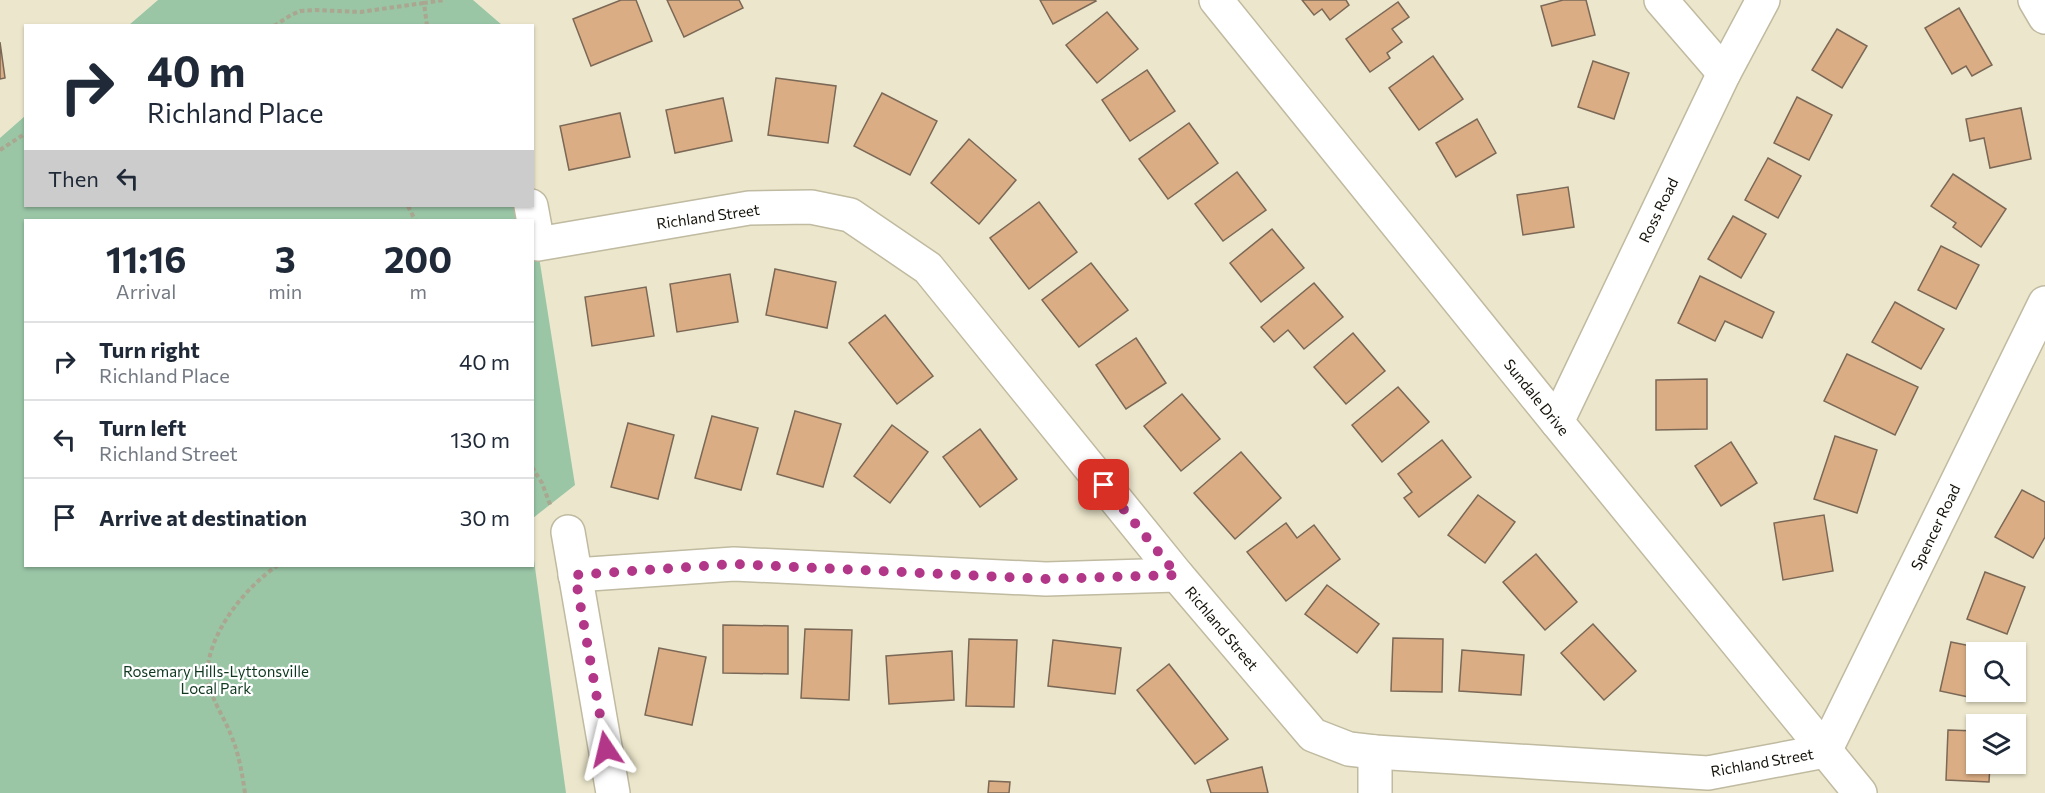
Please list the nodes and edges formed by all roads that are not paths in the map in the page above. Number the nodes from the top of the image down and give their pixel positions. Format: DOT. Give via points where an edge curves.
graph roads {
  1 [pos="1216,0"];
  2 [pos="1661,0"];
  3 [pos="1763,0"];
  4 [pos="2035,0"];
  5 [pos="2045,17"];
  6 [pos="1724,73"];
  7 [pos="534,222"];
  8 [pos="2045,303"];
  9 [pos="1557,422"];
  10 [pos="568,532"];
  11 [pos="575,575"];
  12 [pos="1177,575"];
  13 [pos="1825,751"];
  14 [pos="1375,752"];
  15 [pos="613,793"];
  16 [pos="1375,793"];
  17 [pos="1860,793"];
  1 -- 9 [label="street, Sundale Drive"];
  2 -- 6 [label="street"];
  3 -- 6 [label="street, Ross Road"];
  4 -- 5 [label="street"];
  6 -- 9 [label="street, Ross Road"];
  7 -- 12 [label="street, Richland Street" via="538,244 749,208 811,207 850,215 928,268"];
  8 -- 13 [label="street, Spencer Road"];
  9 -- 13 [label="street, Sundale Drive"];
  10 -- 11 [label="street"];
  11 -- 12 [label="street" via="734,564 1046,579"];
  11 -- 15 [label="street"];
  12 -- 14 [label="street, Richland Street" via="1313,735 1349,749"];
  13 -- 14 [label="street, Richland Street" via="1708,772"];
  13 -- 17 [label="street, Sundale Drive"];
  14 -- 16 [label="street"];
}
